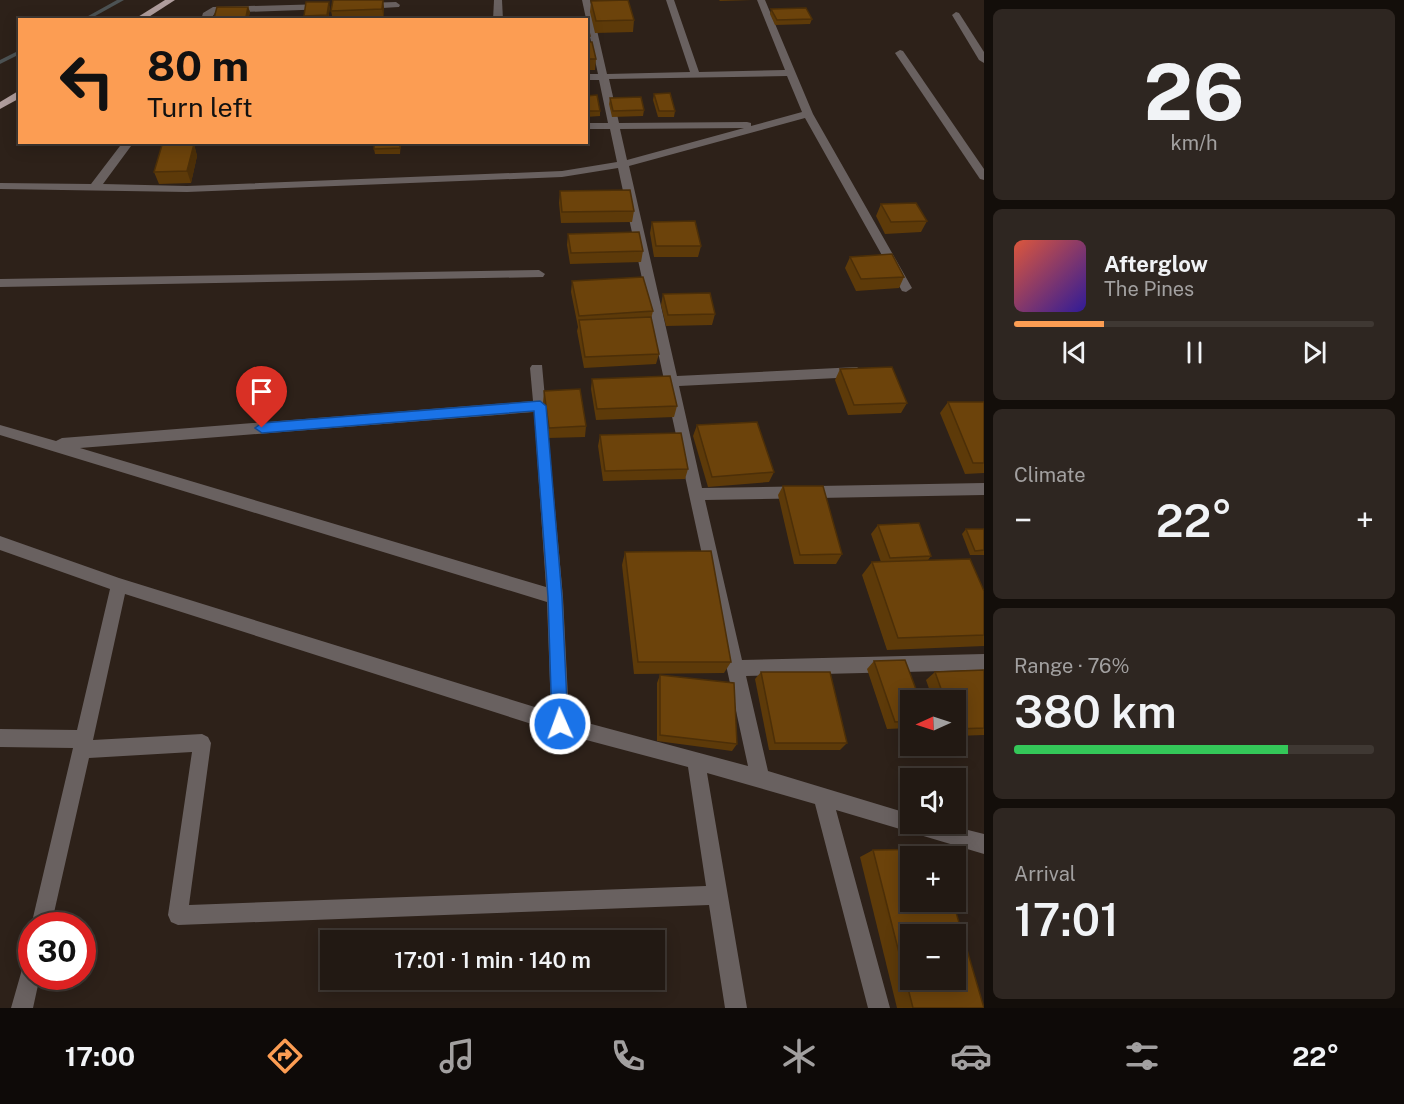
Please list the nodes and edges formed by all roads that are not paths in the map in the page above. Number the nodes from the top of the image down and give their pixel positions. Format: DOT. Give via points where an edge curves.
graph roads {
  1 [pos="171,0"];
  2 [pos="498,0"];
  3 [pos="586,0"];
  4 [pos="670,0"];
  5 [pos="760,0"];
  6 [pos="351,6"];
  7 [pos="396,6"];
  8 [pos="339,7"];
  9 [pos="956,15"];
  10 [pos="140,18"];
  11 [pos="205,18"];
  12 [pos="498,18"];
  13 [pos="972,40"];
  14 [pos="984,40"];
  15 [pos="900,53"];
  16 [pos="984,60"];
  17 [pos="695,73"];
  18 [pos="791,73"];
  19 [pos="603,76"];
  20 [pos="588,77"];
  21 [pos="18,94"];
  22 [pos="0,106"];
  23 [pos="808,114"];
  24 [pos="588,126"];
  25 [pos="614,126"];
  26 [pos="762,126"];
  27 [pos="127,144"];
  28 [pos="622,164"];
  29 [pos="984,177"];
  30 [pos="0,186"];
  31 [pos="94,188"];
  32 [pos="539,274"];
  33 [pos="0,283"];
  34 [pos="906,288"];
  35 [pos="537,368"];
  36 [pos="874,371"];
  37 [pos="671,381"];
  38 [pos="540,406"];
  39 [pos="0,430"];
  40 [pos="53,444"];
  41 [pos="984,489"];
  42 [pos="696,494"];
  43 [pos="0,543"];
  44 [pos="119,585"];
  45 [pos="555,597"];
  46 [pos="984,662"];
  47 [pos="735,668"];
  48 [pos="560,724"];
  49 [pos="0,738"];
  50 [pos="83,744"];
  51 [pos="696,763"];
  52 [pos="760,778"];
  53 [pos="823,798"];
  54 [pos="900,820"];
  55 [pos="949,834"];
  56 [pos="984,844"];
  57 [pos="717,895"];
  58 [pos="44,912"];
  59 [pos="26,990"];
  60 [pos="22,1008"];
  61 [pos="736,1008"];
  62 [pos="879,1008"];
  1 -- 10 [label="main road"];
  2 -- 12 [label="street"];
  3 -- 19 [label="street"];
  4 -- 17 [label="street"];
  5 -- 18 [label="street"];
  6 -- 7 [label="street"];
  8 -- 11 [label="street" via="213,10"];
  9 -- 13 [label="street"];
  13 -- 14 [label="street"];
  13 -- 16 [label="street"];
  15 -- 29 [label="street"];
  17 -- 18 [label="street"];
  17 -- 19 [label="street"];
  18 -- 23 [label="street"];
  19 -- 20 [label="street"];
  19 -- 25 [label="street"];
  21 -- 22 [label="main road"];
  23 -- 26 [label="street"];
  23 -- 34 [label="street"];
  24 -- 25 [label="street"];
  25 -- 26 [label="street"];
  25 -- 28 [label="street"];
  26 -- 28 [label="street"];
  27 -- 31 [label="street"];
  28 -- 31 [label="street" via="551,174 187,189"];
  28 -- 37 [label="street"];
  30 -- 31 [label="street"];
  32 -- 33 [label="street"];
  35 -- 38 [label="street"];
  36 -- 37 [label="street"];
  37 -- 42 [label="street"];
  38 -- 40 [label="street"];
  38 -- 45 [label="street"];
  39 -- 40 [label="street"];
  40 -- 45 [label="street"];
  41 -- 42 [label="street"];
  42 -- 47 [label="street"];
  43 -- 44 [label="street"];
  44 -- 48 [label="street"];
  44 -- 50 [label="street"];
  45 -- 48 [label="street"];
  46 -- 47 [label="street"];
  47 -- 52 [label="street"];
  48 -- 51 [label="street"];
  49 -- 50 [label="street"];
  50 -- 57 [label="street" via="202,743 178,915"];
  50 -- 58 [label="street"];
  51 -- 52 [label="street"];
  51 -- 57 [label="street"];
  52 -- 53 [label="street"];
  53 -- 54 [label="street"];
  53 -- 62 [label="street"];
  55 -- 56 [label="street"];
  57 -- 61 [label="street"];
  59 -- 60 [label="street"];
}
